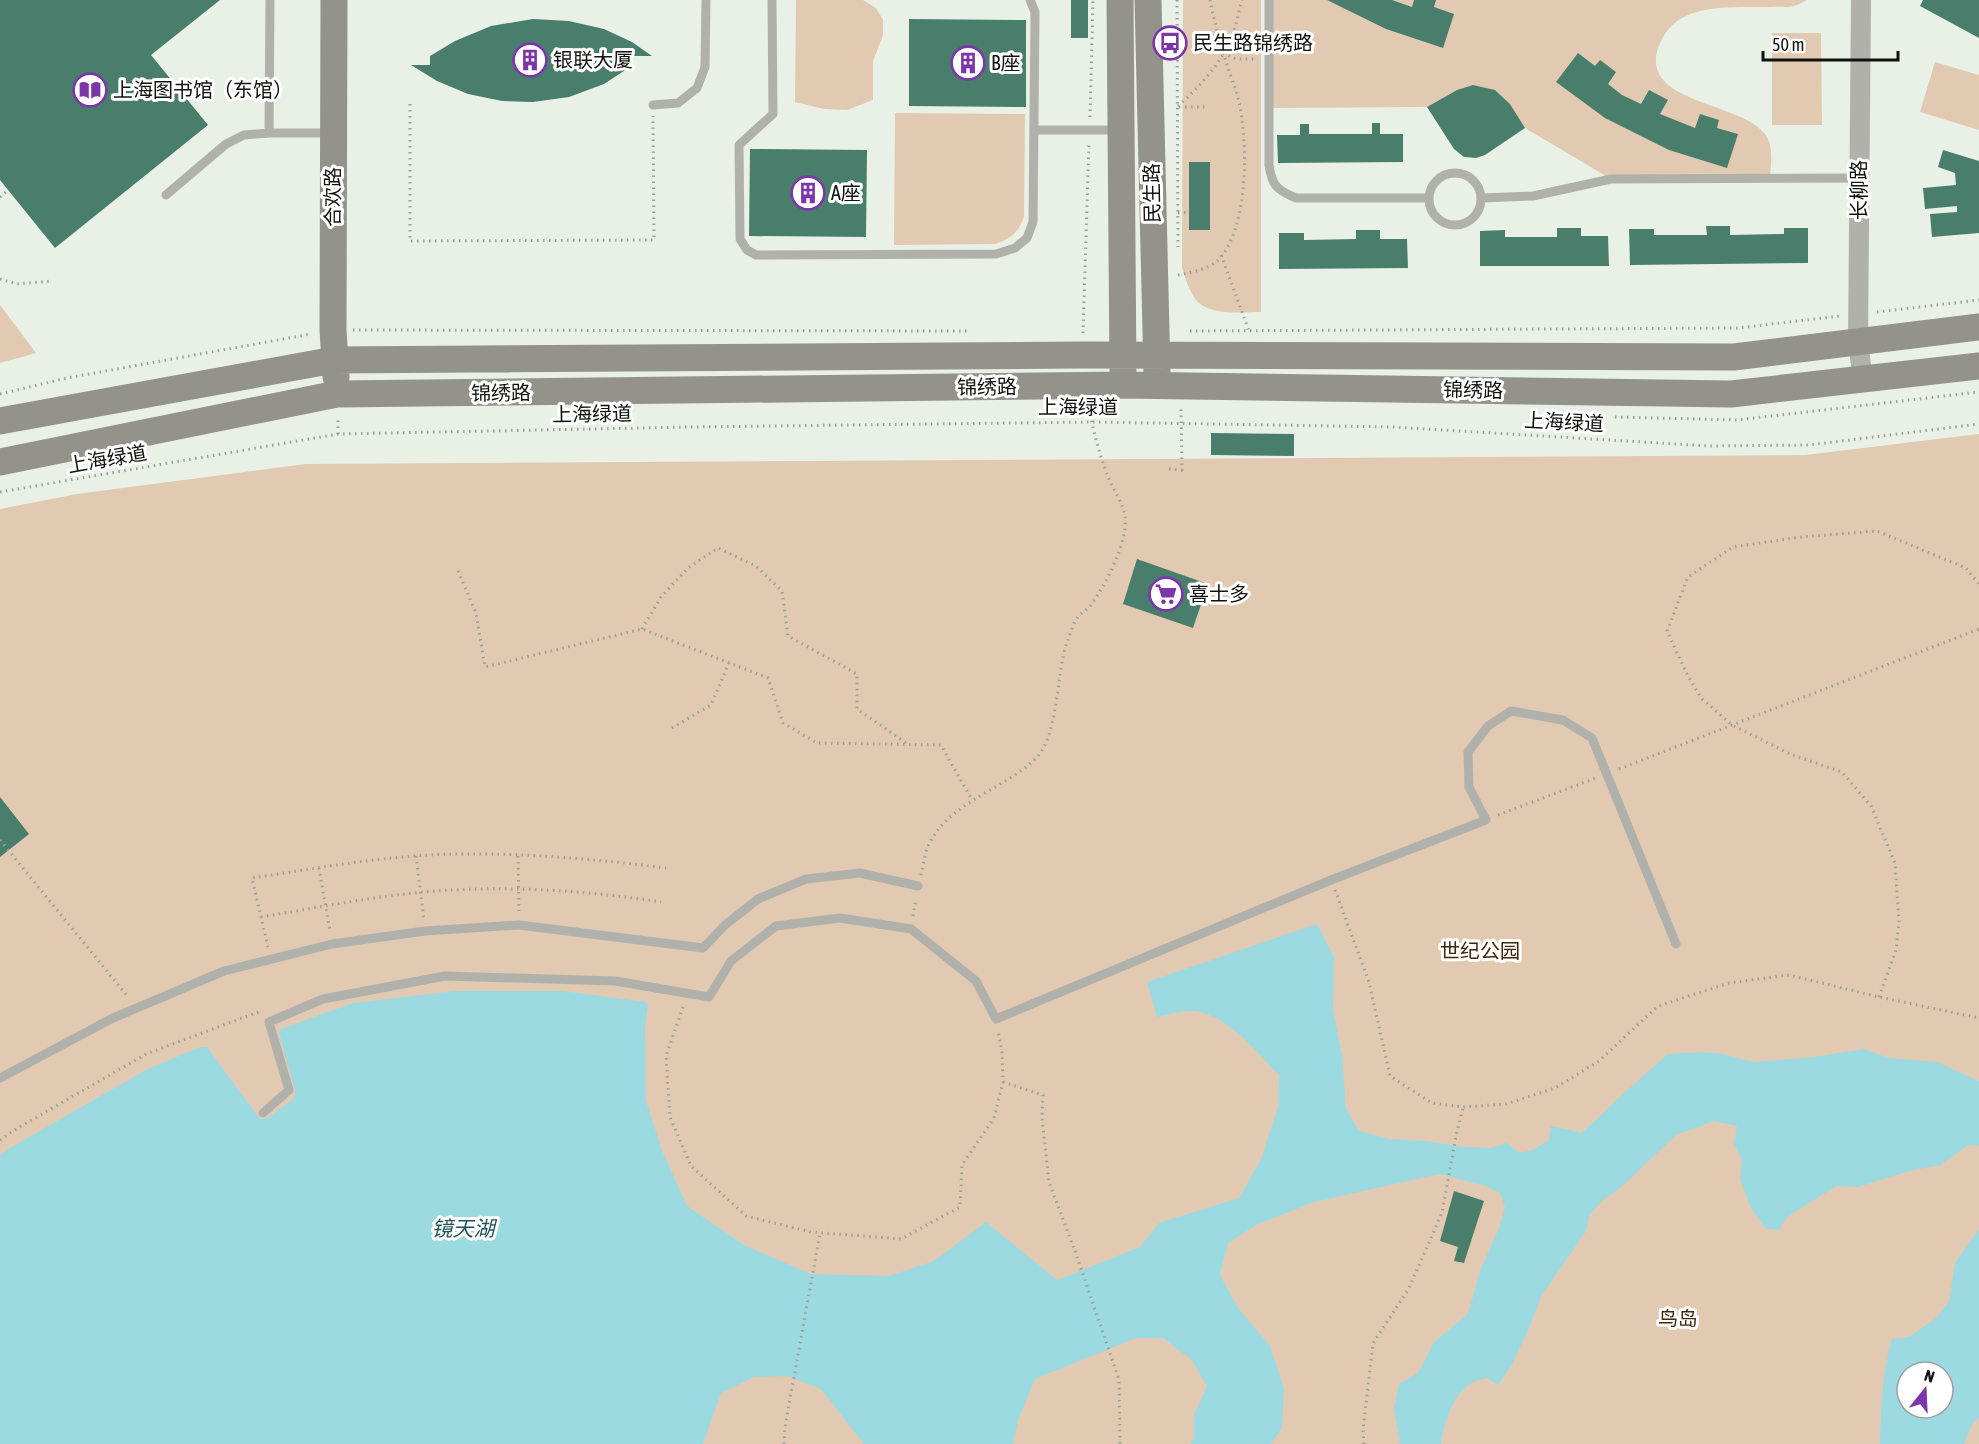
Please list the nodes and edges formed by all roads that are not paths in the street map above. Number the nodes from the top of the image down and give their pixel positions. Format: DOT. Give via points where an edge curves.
graph roads {
  1 [pos="270,0"];
  2 [pos="334,0"];
  3 [pos="706,0"];
  4 [pos="772,0"];
  5 [pos="1030,0"];
  6 [pos="1120,0"];
  7 [pos="1148,0"];
  8 [pos="1269,0"];
  9 [pos="1861,0"];
  10 [pos="653,105"];
  11 [pos="1034,130"];
  12 [pos="1121,130"];
  13 [pos="268,133"];
  14 [pos="333,133"];
  15 [pos="1860,178"];
  16 [pos="166,195"];
  17 [pos="1429,198"];
  18 [pos="1481,198"];
  19 [pos="1979,327"];
  20 [pos="1858,342"];
  21 [pos="1123,355"];
  22 [pos="1158,355"];
  23 [pos="334,360"];
  24 [pos="1979,366"];
  25 [pos="1863,380"];
  26 [pos="1123,385"];
  27 [pos="1173,392"];
  28 [pos="337,394"];
  29 [pos="0,421"];
  30 [pos="0,462"];
  31 [pos="918,886"];
  32 [pos="1676,944"];
  33 [pos="0,1078"];
  34 [pos="263,1113"];
  1 -- 13 [label="lane"];
  2 -- 14 [label="main road, 合欢路"];
  3 -- 10 [label="lane" via="705,67 697,88 678,103"];
  4 -- 11 [label="lane" via="773,114 739,145 740,239 756,255 996,254 1015,248 1027,238 1033,222"];
  5 -- 11 [label="lane" via="1035,12"];
  6 -- 12 [label="main road, 民生路"];
  7 -- 22 [label="main road, 民生路"];
  8 -- 17 [label="lane" via="1271,180 1282,192 1296,198"];
  9 -- 15 [label="street, 长柳路"];
  11 -- 12 [label="lane"];
  12 -- 21 [label="main road, 民生路"];
  13 -- 14 [label="lane"];
  13 -- 16 [label="lane" via="244,135 226,144"];
  14 -- 23 [label="main road, 合欢路"];
  15 -- 18 [label="lane" via="1611,179 1533,196"];
  15 -- 20 [label="street, 长柳路"];
  17 -- 18 [label="lane" via="1435,182 1451,173 1474,182"];
  17 -- 18 [label="lane" via="1434,215 1458,225 1478,212"];
  19 -- 20 [label="main road, 锦绣路"];
  20 -- 22 [label="main road, 锦绣路" via="1734,357"];
  20 -- 25 [label="street, 长柳路"];
  21 -- 22 [label="main road, 锦绣路"];
  21 -- 23 [label="main road, 锦绣路"];
  21 -- 26 [label="main road, 民生路"];
  22 -- 27 [label="main road, 民生路"];
  23 -- 28 [label="main road, 合欢路"];
  23 -- 29 [label="main road, 锦绣路"];
  24 -- 25 [label="main road, 锦绣路"];
  25 -- 27 [label="main road, 锦绣路" via="1731,394"];
  26 -- 27 [label="main road, 锦绣路"];
  26 -- 28 [label="main road, 锦绣路" via="1086,393"];
  28 -- 30 [label="main road, 锦绣路"];
  31 -- 33 [label="lane" via="860,873 806,879 758,899 703,948 519,925 425,931 332,944 224,971 111,1019"];
  32 -- 34 [label="lane" via="1592,738 1563,720 1511,711 1488,726 1467,752 1469,787 1486,820 996,1019 976,981 911,930 840,918 776,926 730,961 709,997 615,981 445,976 323,999 269,1022 289,1090"];
}
